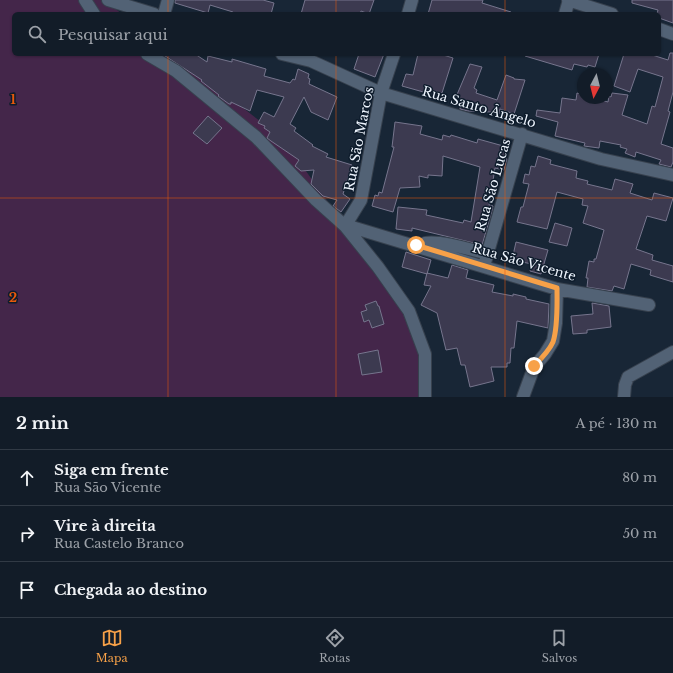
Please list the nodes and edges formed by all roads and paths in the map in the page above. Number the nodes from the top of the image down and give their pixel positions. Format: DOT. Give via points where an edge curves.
graph roads {
  1 [pos="85,0"];
  2 [pos="108,0"];
  3 [pos="168,0"];
  4 [pos="412,0"];
  5 [pos="569,0"];
  6 [pos="93,12"];
  7 [pos="147,12"];
  8 [pos="165,12"];
  9 [pos="409,12"];
  10 [pos="566,12"];
  11 [pos="606,12"];
  12 [pos="661,30"];
  13 [pos="673,34"];
  14 [pos="150,56"];
  15 [pos="290,56"];
  16 [pos="393,56"];
  17 [pos="381,93"];
  18 [pos="522,134"];
  19 [pos="673,175"];
  20 [pos="344,226"];
  21 [pos="486,260"];
  22 [pos="557,288"];
  23 [pos="649,305"];
  24 [pos="673,352"];
  25 [pos="425,397"];
  26 [pos="523,397"];
  27 [pos="624,397"];
  1 -- 6 [label="street"];
  2 -- 7 [label="street"];
  3 -- 8 [label="street"];
  4 -- 9 [label="street"];
  5 -- 10 [label="street"];
  5 -- 11 [label="street"];
  12 -- 13 [label="street"];
  14 -- 20 [label="street" via="176,72 256,137"];
  15 -- 17 [label="street, Rua Santo Ângelo" via="311,61"];
  16 -- 17 [label="street, Rua São Marcos"];
  17 -- 18 [label="street, Rua Santo Ângelo"];
  17 -- 20 [label="street, Rua São Marcos" via="360,200"];
  18 -- 19 [label="street, Rua Santo Ângelo" via="601,159"];
  18 -- 21 [label="street, Rua São Lucas"];
  20 -- 21 [label="street, Rua São Vicente"];
  20 -- 25 [label="street" via="378,267 409,311 425,354"];
  21 -- 22 [label="street, Rua São Vicente"];
  22 -- 23 [label="street, Rua São Vicente"];
  22 -- 26 [label="street" via="553,341 534,366"];
  24 -- 27 [label="street" via="628,377"];
}
